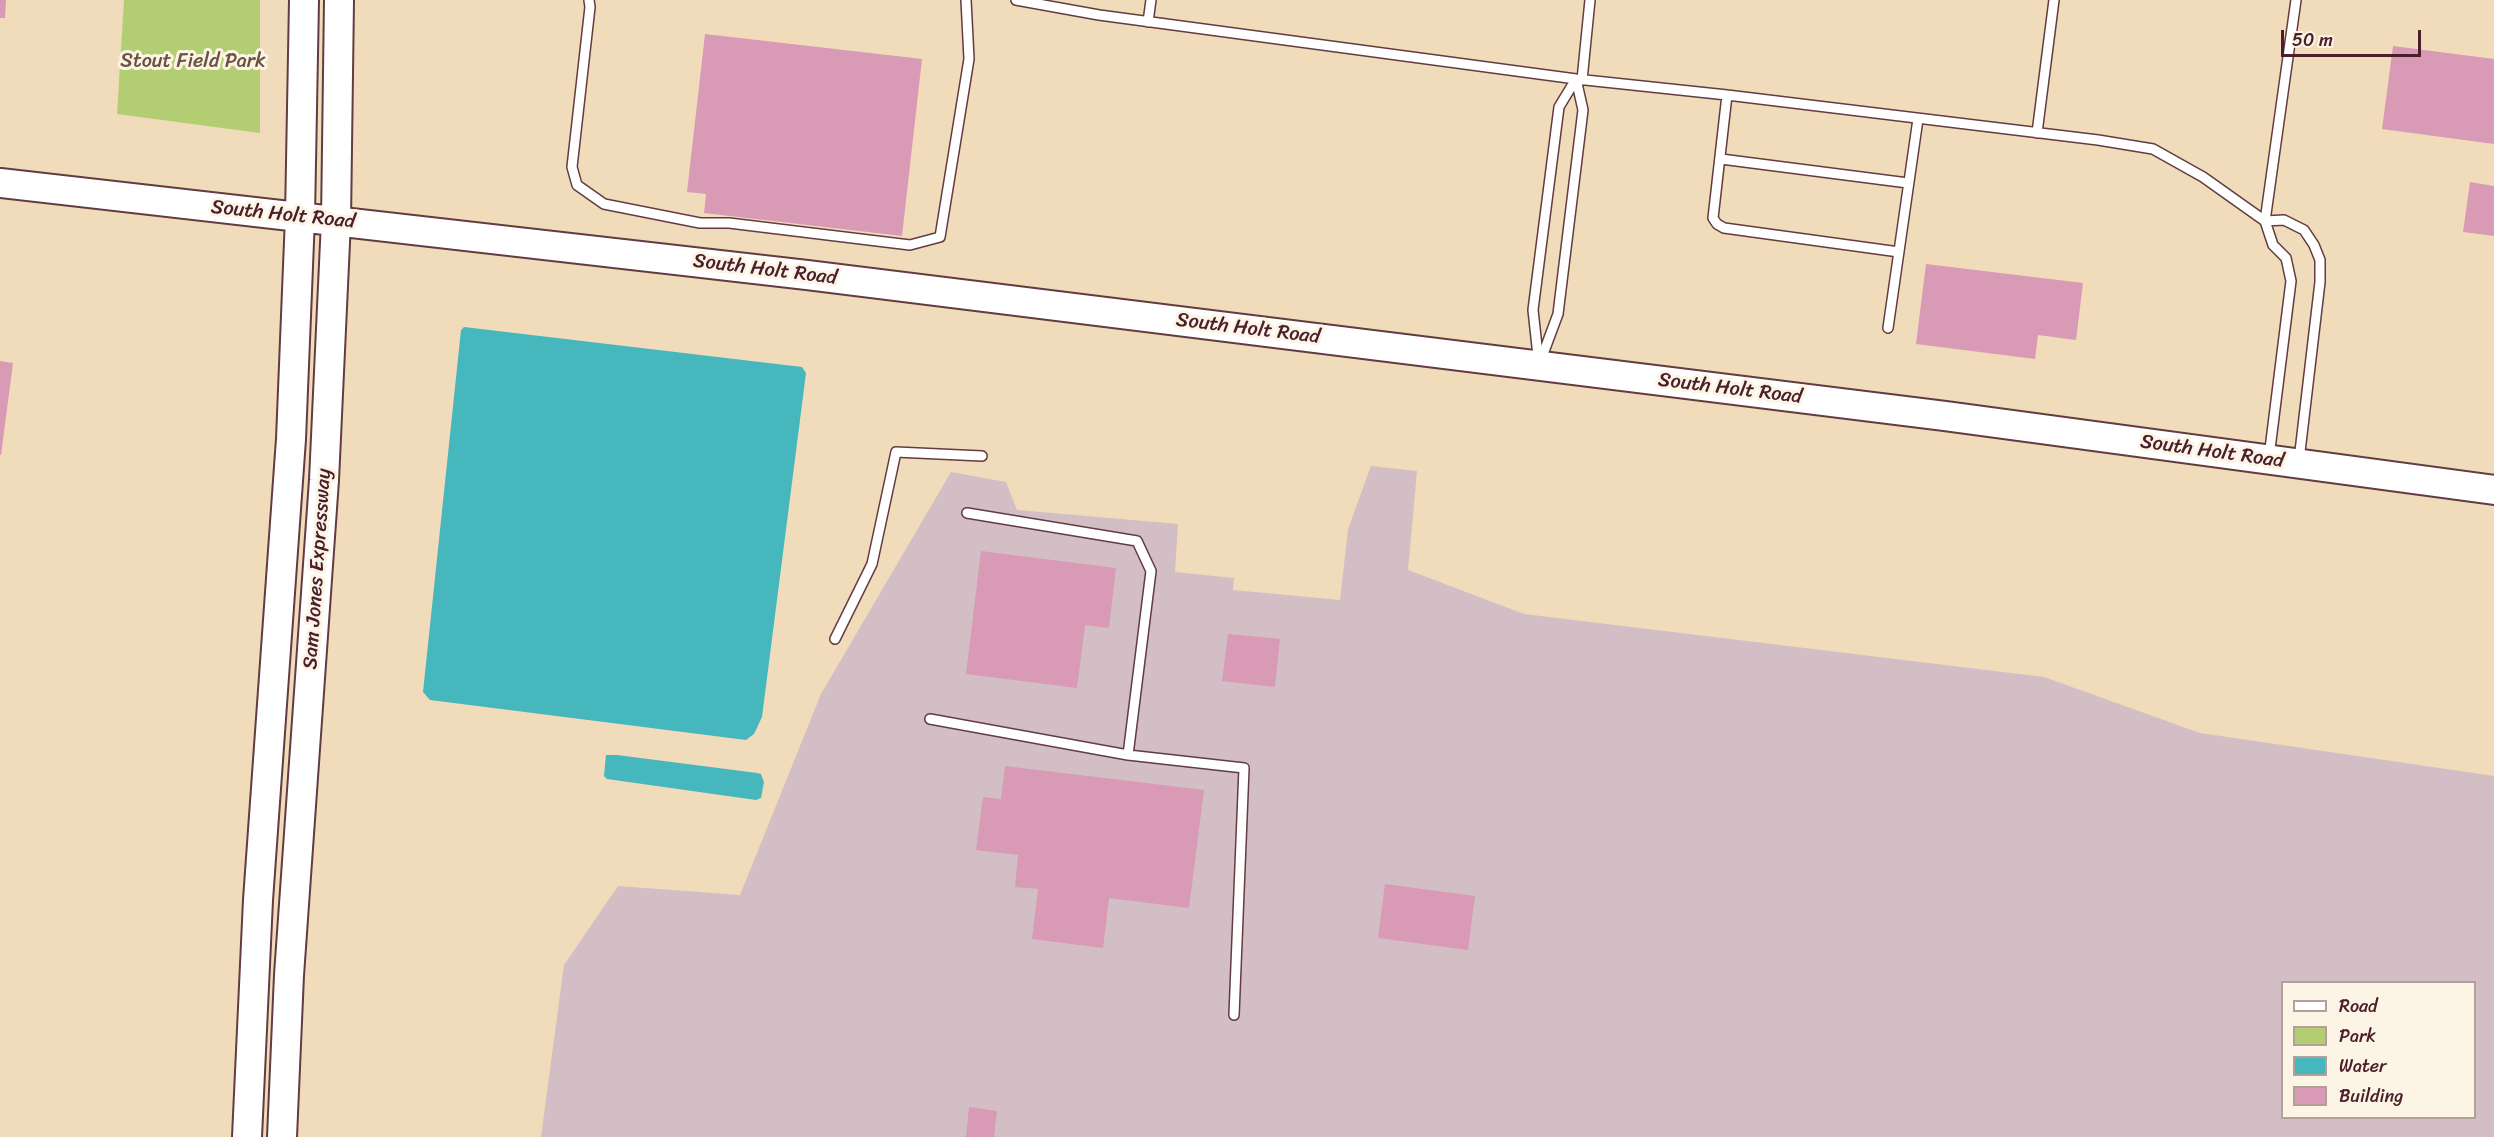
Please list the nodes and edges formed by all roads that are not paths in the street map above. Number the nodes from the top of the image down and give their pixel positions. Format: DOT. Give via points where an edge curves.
graph roads {
  1 [pos="304,0"];
  2 [pos="339,0"];
  3 [pos="589,0"];
  4 [pos="966,0"];
  5 [pos="1016,0"];
  6 [pos="1151,0"];
  7 [pos="1590,0"];
  8 [pos="2054,0"];
  9 [pos="2296,0"];
  10 [pos="1148,22"];
  11 [pos="1579,80"];
  12 [pos="1727,94"];
  13 [pos="1918,118"];
  14 [pos="2037,133"];
  15 [pos="1721,159"];
  16 [pos="0,183"];
  17 [pos="1908,183"];
  18 [pos="300,217"];
  19 [pos="336,221"];
  20 [pos="2265,221"];
  21 [pos="1899,252"];
  22 [pos="1888,328"];
  23 [pos="1539,366"];
  24 [pos="982,456"];
  25 [pos="2268,459"];
  26 [pos="2298,464"];
  27 [pos="2494,490"];
  28 [pos="967,513"];
  29 [pos="835,639"];
  30 [pos="930,719"];
  31 [pos="1128,755"];
  32 [pos="1234,1015"];
  33 [pos="247,1137"];
  34 [pos="282,1137"];
  1 -- 18 [label="main road, Sam Jones Expressway"];
  2 -- 19 [label="main road, Sam Jones Expressway"];
  3 -- 4 [label="lane" via="572,167 577,185 604,204 700,223 729,223 910,245 940,237 969,59"];
  5 -- 10 [label="lane"];
  6 -- 10 [label="lane"];
  7 -- 11 [label="lane"];
  8 -- 14 [label="lane"];
  9 -- 20 [label="lane"];
  10 -- 11 [label="lane"];
  11 -- 12 [label="lane"];
  11 -- 23 [label="lane" via="1583,110 1558,314"];
  11 -- 23 [label="lane" via="1559,106 1533,310"];
  12 -- 13 [label="lane"];
  12 -- 15 [label="lane"];
  13 -- 14 [label="lane"];
  13 -- 17 [label="lane"];
  14 -- 20 [label="lane" via="2153,149 2203,177"];
  15 -- 17 [label="lane"];
  15 -- 21 [label="lane" via="1713,218 1724,228"];
  16 -- 18 [label="main road, South Holt Road"];
  17 -- 21 [label="lane"];
  18 -- 19 [label="main road, South Holt Road"];
  18 -- 33 [label="main road, Sam Jones Expressway" via="288,494 258,900"];
  19 -- 23 [label="main road, South Holt Road" via="807,274"];
  19 -- 34 [label="main road, Sam Jones Expressway" via="324,480 288,975"];
  20 -- 25 [label="lane" via="2273,245 2286,258 2291,281"];
  20 -- 26 [label="lane" via="2284,220 2304,230 2320,260"];
  21 -- 22 [label="lane"];
  23 -- 25 [label="main road, South Holt Road"];
  24 -- 29 [label="lane" via="896,452 872,564"];
  25 -- 26 [label="main road, South Holt Road"];
  26 -- 27 [label="main road, South Holt Road"];
  28 -- 31 [label="lane" via="1137,541 1151,571"];
  30 -- 31 [label="lane"];
  31 -- 32 [label="lane" via="1244,768"];
}
